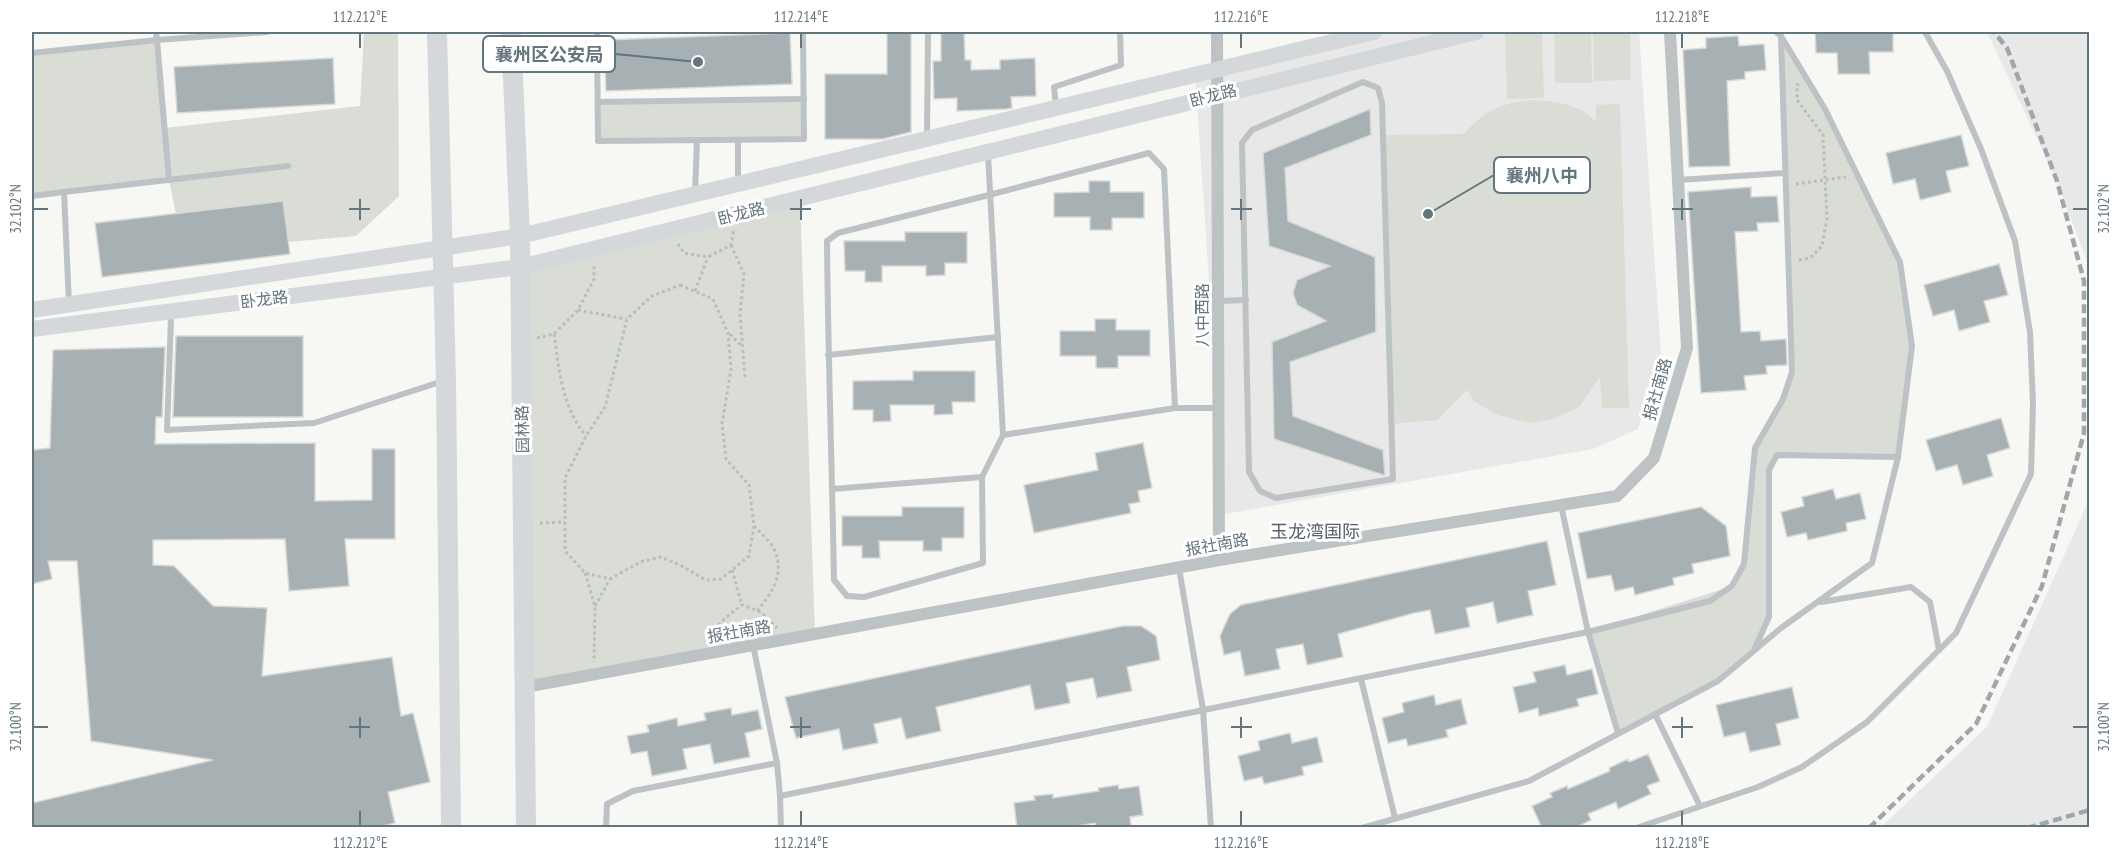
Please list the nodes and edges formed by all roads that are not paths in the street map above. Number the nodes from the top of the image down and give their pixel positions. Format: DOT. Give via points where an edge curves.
graph roads {
  1 [pos="156,32"];
  2 [pos="267,32"];
  3 [pos="437,32"];
  4 [pos="512,32"];
  5 [pos="597,32"];
  6 [pos="803,32"];
  7 [pos="927,32"];
  8 [pos="1120,32"];
  9 [pos="1216,32"];
  10 [pos="1374,32"];
  11 [pos="1476,32"];
  12 [pos="1670,32"];
  13 [pos="1925,32"];
  14 [pos="1778,34"];
  15 [pos="157,40"];
  16 [pos="32,53"];
  17 [pos="1216,70"];
  18 [pos="1217,94"];
  19 [pos="804,99"];
  20 [pos="598,102"];
  21 [pos="1056,109"];
  22 [pos="697,140"];
  23 [pos="738,140"];
  24 [pos="927,140"];
  25 [pos="988,151"];
  26 [pos="288,166"];
  27 [pos="1785,173"];
  28 [pos="169,180"];
  29 [pos="1678,180"];
  30 [pos="738,184"];
  31 [pos="64,192"];
  32 [pos="695,194"];
  33 [pos="990,195"];
  34 [pos="32,196"];
  35 [pos="520,236"];
  36 [pos="443,249"];
  37 [pos="520,267"];
  38 [pos="444,277"];
  39 [pos="1246,300"];
  40 [pos="1218,301"];
  41 [pos="69,305"];
  42 [pos="32,310"];
  43 [pos="171,318"];
  44 [pos="32,329"];
  45 [pos="998,337"];
  46 [pos="828,355"];
  47 [pos="446,380"];
  48 [pos="1175,408"];
  49 [pos="1218,408"];
  50 [pos="1003,435"];
  51 [pos="1898,457"];
  52 [pos="982,477"];
  53 [pos="832,489"];
  54 [pos="1561,505"];
  55 [pos="1219,561"];
  56 [pos="1179,568"];
  57 [pos="1817,602"];
  58 [pos="1588,632"];
  59 [pos="753,645"];
  60 [pos="1939,650"];
  61 [pos="1753,651"];
  62 [pos="1361,679"];
  63 [pos="525,687"];
  64 [pos="1203,710"];
  65 [pos="1655,714"];
  66 [pos="1618,733"];
  67 [pos="777,763"];
  68 [pos="780,796"];
  69 [pos="1700,806"];
  70 [pos="1395,818"];
  71 [pos="451,828"];
  72 [pos="526,828"];
  73 [pos="606,828"];
  74 [pos="780,828"];
  75 [pos="1211,828"];
  76 [pos="1362,828"];
  77 [pos="1636,828"];
  1 -- 15 [label="lane"];
  2 -- 15 [label="lane"];
  3 -- 36 [label="main road"];
  4 -- 35 [label="main road, 园林路"];
  5 -- 20 [label="lane"];
  6 -- 19 [label="lane"];
  7 -- 24 [label="lane"];
  8 -- 21 [label="lane" via="1121,65 1054,87"];
  9 -- 17 [label="street, 八中西路"];
  10 -- 17 [label="main road, 卧龙路"];
  11 -- 18 [label="main road, 卧龙路"];
  12 -- 29 [label="street, 报社南路"];
  13 -- 60 [label="lane" via="1981,148 2014,241 2030,332 2033,404 2031,474 1956,633"];
  14 -- 27 [label="lane"];
  14 -- 51 [label="lane" via="1825,109 1900,262 1912,346"];
  15 -- 16 [label="lane"];
  15 -- 28 [label="lane"];
  17 -- 18 [label="street, 八中西路"];
  17 -- 21 [label="main road, 卧龙路"];
  18 -- 25 [label="main road, 卧龙路"];
  18 -- 40 [label="street, 八中西路"];
  19 -- 20 [label="lane"];
  19 -- 23 [label="lane" via="804,139"];
  20 -- 22 [label="lane" via="598,141"];
  21 -- 24 [label="main road, 卧龙路"];
  22 -- 23 [label="lane"];
  22 -- 32 [label="lane"];
  23 -- 30 [label="lane"];
  24 -- 30 [label="main road, 卧龙路"];
  25 -- 33 [label="lane"];
  25 -- 37 [label="main road, 卧龙路"];
  26 -- 28 [label="lane"];
  27 -- 29 [label="lane"];
  27 -- 58 [label="lane" via="1792,372 1783,399 1755,448 1744,564 1732,586 1710,601"];
  28 -- 31 [label="lane"];
  29 -- 54 [label="street, 报社南路" via="1687,348 1654,458 1617,496"];
  30 -- 32 [label="main road, 卧龙路"];
  31 -- 34 [label="lane"];
  31 -- 41 [label="lane"];
  32 -- 35 [label="main road, 卧龙路"];
  33 -- 45 [label="lane"];
  33 -- 46 [label="lane" via="838,233 827,242"];
  33 -- 48 [label="lane" via="1149,153 1164,169"];
  35 -- 36 [label="main road, 卧龙路"];
  35 -- 37 [label="main road, 园林路"];
  36 -- 38 [label="main road"];
  36 -- 41 [label="main road, 卧龙路"];
  37 -- 38 [label="main road, 卧龙路"];
  37 -- 63 [label="main road, 园林路"];
  38 -- 44 [label="main road, 卧龙路"];
  38 -- 47 [label="main road"];
  39 -- 39 [label="lane" via="1249,472 1260,491 1276,498 1393,479 1382,103 1378,88 1363,82 1252,130 1242,143"];
  39 -- 40 [label="lane"];
  40 -- 49 [label="street, 八中西路"];
  41 -- 42 [label="main road, 卧龙路"];
  43 -- 47 [label="lane" via="167,430 314,423"];
  45 -- 46 [label="lane"];
  45 -- 50 [label="lane"];
  46 -- 53 [label="lane"];
  47 -- 71 [label="main road"];
  48 -- 49 [label="lane"];
  48 -- 50 [label="lane"];
  49 -- 55 [label="street, 八中西路"];
  50 -- 52 [label="lane"];
  51 -- 57 [label="lane" via="1872,563"];
  51 -- 61 [label="lane" via="1777,455 1769,470 1769,617"];
  52 -- 53 [label="lane"];
  52 -- 53 [label="lane" via="983,563 864,597 847,596 834,580"];
  54 -- 55 [label="street, 报社南路"];
  54 -- 58 [label="lane"];
  55 -- 56 [label="street, 报社南路"];
  56 -- 59 [label="street, 报社南路"];
  56 -- 64 [label="lane"];
  57 -- 60 [label="lane" via="1911,587 1930,602"];
  57 -- 61 [label="lane"];
  58 -- 62 [label="lane"];
  58 -- 66 [label="lane"];
  59 -- 63 [label="street, 报社南路"];
  59 -- 67 [label="lane"];
  60 -- 69 [label="lane" via="1867,722 1802,767"];
  61 -- 65 [label="lane" via="1718,681"];
  62 -- 64 [label="lane"];
  62 -- 70 [label="lane"];
  63 -- 72 [label="main road, 园林路"];
  64 -- 68 [label="lane"];
  64 -- 75 [label="lane"];
  65 -- 66 [label="lane"];
  65 -- 69 [label="lane"];
  66 -- 70 [label="lane" via="1529,781"];
  67 -- 68 [label="lane"];
  67 -- 73 [label="lane" via="633,791 607,804"];
  68 -- 74 [label="lane"];
  69 -- 77 [label="lane"];
  70 -- 76 [label="lane"];
}
